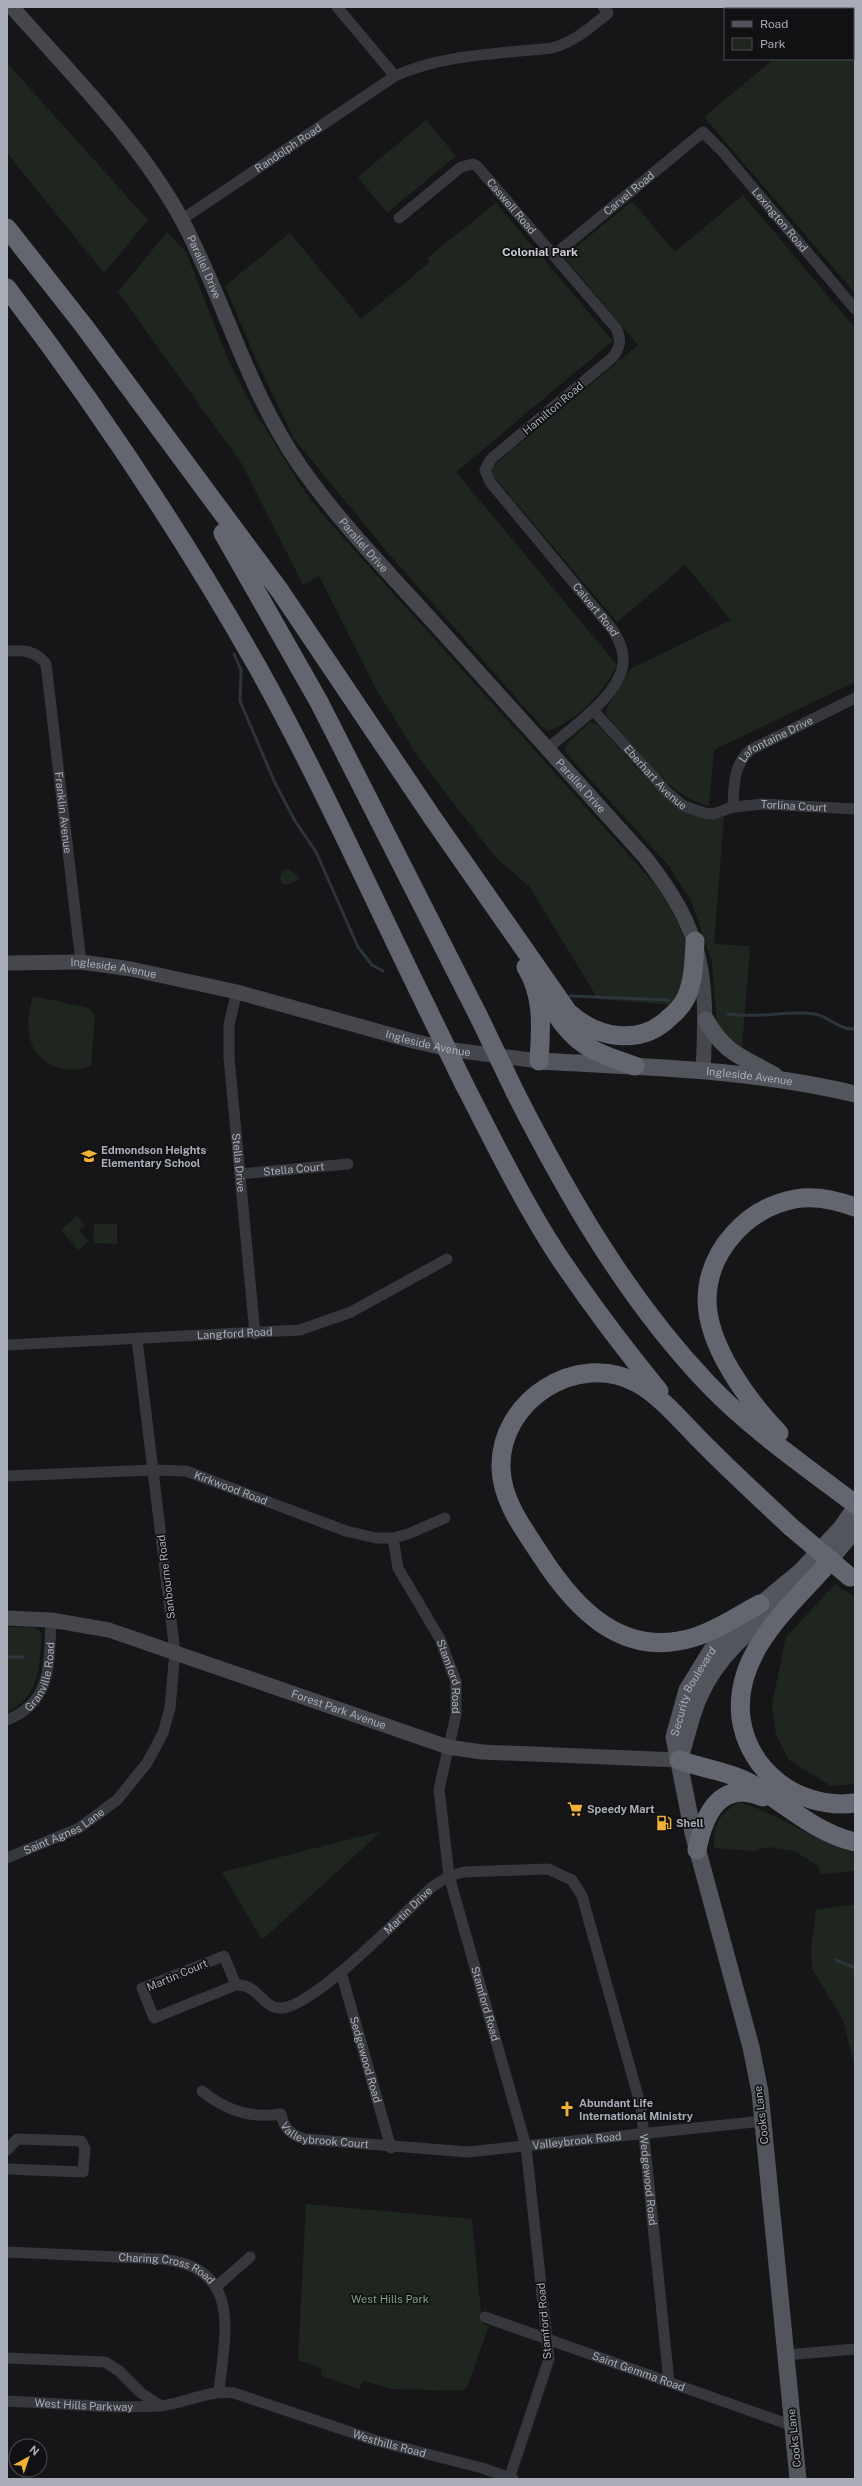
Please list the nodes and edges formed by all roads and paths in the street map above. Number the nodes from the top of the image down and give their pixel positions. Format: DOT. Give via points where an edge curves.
graph roads {
  1 [pos="12,7"];
  2 [pos="337,7"];
  3 [pos="605,10"];
  4 [pos="395,76"];
  5 [pos="703,132"];
  6 [pos="399,218"];
  7 [pos="181,220"];
  8 [pos="7,228"];
  9 [pos="554,255"];
  10 [pos="7,288"];
  11 [pos="855,309"];
  12 [pos="620,345"];
  13 [pos="160,432"];
  14 [pos="485,470"];
  15 [pos="7,651"];
  16 [pos="855,698"];
  17 [pos="593,710"];
  18 [pos="548,748"];
  19 [pos="733,807"];
  20 [pos="855,809"];
  21 [pos="432,817"];
  22 [pos="695,941"];
  23 [pos="81,962"];
  24 [pos="7,963"];
  25 [pos="532,977"];
  26 [pos="237,992"];
  27 [pos="706,1020"];
  28 [pos="538,1061"];
  29 [pos="635,1066"];
  30 [pos="703,1070"];
  31 [pos="781,1078"];
  32 [pos="855,1094"];
  33 [pos="348,1164"];
  34 [pos="240,1174"];
  35 [pos="855,1207"];
  36 [pos="447,1260"];
  37 [pos="255,1334"];
  38 [pos="137,1339"];
  39 [pos="7,1345"];
  40 [pos="692,1433"];
  41 [pos="153,1470"];
  42 [pos="7,1476"];
  43 [pos="827,1483"];
  44 [pos="855,1504"];
  45 [pos="855,1508"];
  46 [pos="445,1518"];
  47 [pos="855,1530"];
  48 [pos="393,1538"];
  49 [pos="831,1560"];
  50 [pos="854,1579"];
  51 [pos="760,1604"];
  52 [pos="7,1618"];
  53 [pos="51,1620"];
  54 [pos="175,1652"];
  55 [pos="7,1720"];
  56 [pos="448,1747"];
  57 [pos="679,1760"];
  58 [pos="117,1800"];
  59 [pos="777,1803"];
  60 [pos="855,1803"];
  61 [pos="855,1842"];
  62 [pos="697,1850"];
  63 [pos="7,1858"];
  64 [pos="538,1869"];
  65 [pos="449,1876"];
  66 [pos="341,1972"];
  67 [pos="236,1985"];
  68 [pos="202,2091"];
  69 [pos="763,2121"];
  70 [pos="644,2134"];
  71 [pos="526,2146"];
  72 [pos="391,2148"];
  73 [pos="7,2150"];
  74 [pos="7,2169"];
  75 [pos="7,2252"];
  76 [pos="250,2257"];
  77 [pos="216,2287"];
  78 [pos="484,2317"];
  79 [pos="547,2339"];
  80 [pos="855,2349"];
  81 [pos="786,2355"];
  82 [pos="7,2358"];
  83 [pos="669,2382"];
  84 [pos="219,2391"];
  85 [pos="7,2401"];
  86 [pos="267,2403"];
  87 [pos="161,2406"];
  88 [pos="793,2426"];
  89 [pos="510,2479"];
  90 [pos="798,2479"];
  1 -- 7 [label="street, Parallel Drive" via="131,145"];
  2 -- 4 [label="street"];
  3 -- 4 [label="street, Randolph Road" via="577,38 564,45 435,62 416,66"];
  4 -- 7 [label="street, Randolph Road"];
  5 -- 9 [label="street, Carvel Road"];
  5 -- 11 [label="street, Lexington Road" via="723,152"];
  6 -- 9 [label="street, Caswell Road" via="461,167 473,164 482,169"];
  7 -- 18 [label="street, Parallel Drive" via="255,390 278,433 300,466 357,537"];
  8 -- 13 [label="highway" via="84,326"];
  9 -- 12 [label="street, Caswell Road" via="616,328"];
  10 -- 40 [label="highway, bridge" via="126,451 225,611 286,722 464,1084 508,1169 557,1254 617,1338"];
  12 -- 14 [label="street, Hamilton Road" via="613,358 491,459"];
  13 -- 21 [label="highway" via="280,591"];
  13 -- 43 [label="highway, bridge" via="257,590 316,696 545,1151 590,1228 662,1329 709,1385"];
  14 -- 17 [label="street, Calvert Road" via="490,482 572,578 620,643 623,663 620,675"];
  15 -- 23 [label="street, Franklin Avenue" via="29,651 46,664"];
  16 -- 19 [label="street, Lafontaine Drive" via="750,750 742,757 735,774"];
  17 -- 18 [label="street, Calvert Road"];
  17 -- 19 [label="street, Eberhart Avenue" via="676,801 704,813 722,812"];
  18 -- 22 [label="street, Parallel Drive" via="666,883 688,921"];
  19 -- 20 [label="street, Torlina Court" via="763,804"];
  21 -- 22 [label="highway" via="568,1012 590,1028 617,1037 629,1036 654,1029 667,1021 685,1000 689,990 693,976"];
  21 -- 25 [label="highway"];
  22 -- 27 [label="street, Parallel Drive" via="704,988"];
  23 -- 24 [label="street, Ingleside Avenue"];
  23 -- 26 [label="street, Ingleside Avenue" via="131,969"];
  25 -- 28 [label="highway" via="541,1012"];
  25 -- 29 [label="highway" via="574,1038 593,1052"];
  26 -- 28 [label="street, Ingleside Avenue" via="413,1041 453,1050"];
  26 -- 34 [label="street, Stella Drive" via="228,1036"];
  27 -- 30 [label="street, Parallel Drive"];
  27 -- 31 [label="main road" via="714,1035 728,1050"];
  28 -- 29 [label="main road, Ingleside Avenue"];
  29 -- 30 [label="main road, Ingleside Avenue"];
  30 -- 31 [label="main road, Ingleside Avenue"];
  31 -- 32 [label="main road, Ingleside Avenue"];
  33 -- 34 [label="street, Stella Court"];
  34 -- 37 [label="street, Stella Drive"];
  35 -- 43 [label="highway" via="837,1201 796,1199 760,1211 733,1233 722,1249 713,1272 707,1302 715,1337 737,1380 769,1423"];
  36 -- 37 [label="street, Langford Road" via="332,1320 300,1330"];
  37 -- 38 [label="street, Langford Road"];
  38 -- 39 [label="street, Langford Road"];
  38 -- 41 [label="street, Sanbourne Road"];
  40 -- 50 [label="highway, bridge" via="791,1527"];
  40 -- 51 [label="highway" via="658,1399 637,1383 601,1373 570,1377 546,1387 523,1406 516,1416 505,1439 502,1483 506,1496 524,1529 567,1593 593,1619 618,1634 646,1641 680,1641 708,1632"];
  41 -- 42 [label="street, Kirkwood Road"];
  41 -- 48 [label="street, Kirkwood Road" via="186,1471 346,1531 376,1538"];
  41 -- 54 [label="street, Sanbourne Road"];
  43 -- 44 [label="highway"];
  45 -- 51 [label="main road, Security Boulevard" via="841,1528 801,1571"];
  46 -- 48 [label="street, Kirkwood Road" via="426,1528"];
  47 -- 49 [label="main road, Security Boulevard"];
  48 -- 56 [label="street, Stamford Road" via="398,1568 440,1639 452,1667 457,1698"];
  49 -- 57 [label="main road, Security Boulevard" via="810,1581 738,1640 722,1658 699,1696"];
  49 -- 60 [label="highway" via="756,1648 743,1677 740,1708 747,1742 766,1771 778,1782 805,1798 841,1804"];
  51 -- 57 [label="main road, Security Boulevard" via="720,1640 696,1672 680,1710 674,1737"];
  52 -- 53 [label="street, Forest Park Avenue"];
  53 -- 54 [label="street, Forest Park Avenue" via="109,1630"];
  53 -- 55 [label="street, Granville Road" via="49,1659 44,1687 32,1706"];
  54 -- 56 [label="street, Forest Park Avenue"];
  54 -- 58 [label="street, Sanbourne Road" via="173,1694 163,1733 147,1763"];
  56 -- 57 [label="street, Forest Park Avenue" via="482,1752"];
  56 -- 65 [label="street, Stamford Road" via="440,1790"];
  57 -- 59 [label="highway" via="739,1778"];
  57 -- 62 [label="main road, Cooks Lane" via="685,1802"];
  58 -- 63 [label="street, Saint Agnes Lane" via="80,1828"];
  59 -- 61 [label="highway" via="824,1831"];
  59 -- 62 [label="highway" via="754,1793 740,1792 719,1800 705,1818"];
  62 -- 69 [label="main road, Cooks Lane" via="751,2047"];
  64 -- 65 [label="street, Martin Drive" via="464,1872"];
  64 -- 70 [label="street, Wedgewood Road" via="548,1869 565,1875 578,1886 637,2090"];
  65 -- 66 [label="street, Martin Drive" via="432,1887"];
  65 -- 71 [label="street, Stamford Road"];
  66 -- 67 [label="street, Martin Drive" via="299,2003 280,2008 272,2006 248,1986"];
  66 -- 72 [label="street, Sedgewood Road"];
  67 -- 67 [label="street, Martin Court" via="154,2018 142,1988 224,1956"];
  68 -- 72 [label="street, Valleybrook Court" via="231,2110 259,2116 281,2114 285,2128 298,2137"];
  69 -- 70 [label="street, Valleybrook Road"];
  69 -- 81 [label="main road, Cooks Lane"];
  70 -- 71 [label="street, Valleybrook Road"];
  70 -- 83 [label="street, Wedgewood Road"];
  71 -- 72 [label="street, Valleybrook Road" via="451,2153"];
  71 -- 79 [label="street, Stamford Road"];
  73 -- 74 [label="street" via="17,2139 81,2141 85,2148 83,2172"];
  75 -- 77 [label="street, Charing Cross Road" via="176,2260 201,2272"];
  76 -- 77 [label="street"];
  77 -- 84 [label="street, Charing Cross Road" via="225,2309 226,2323"];
  78 -- 79 [label="street, Saint Gemma Road"];
  79 -- 83 [label="street, Saint Gemma Road"];
  79 -- 89 [label="street, Stamford Road" via="547,2369"];
  80 -- 81 [label="street"];
  81 -- 88 [label="main road, Cooks Lane"];
  82 -- 87 [label="street, West Hills Parkway" via="105,2362 119,2370 141,2393"];
  83 -- 88 [label="street, Saint Gemma Road"];
  84 -- 86 [label="street, West Hills Parkway" via="241,2394"];
  84 -- 87 [label="street, West Hills Parkway"];
  85 -- 87 [label="street, West Hills Parkway"];
  86 -- 89 [label="street, Westhills Road" via="377,2441 482,2468"];
  88 -- 90 [label="main road, Cooks Lane"];
}
